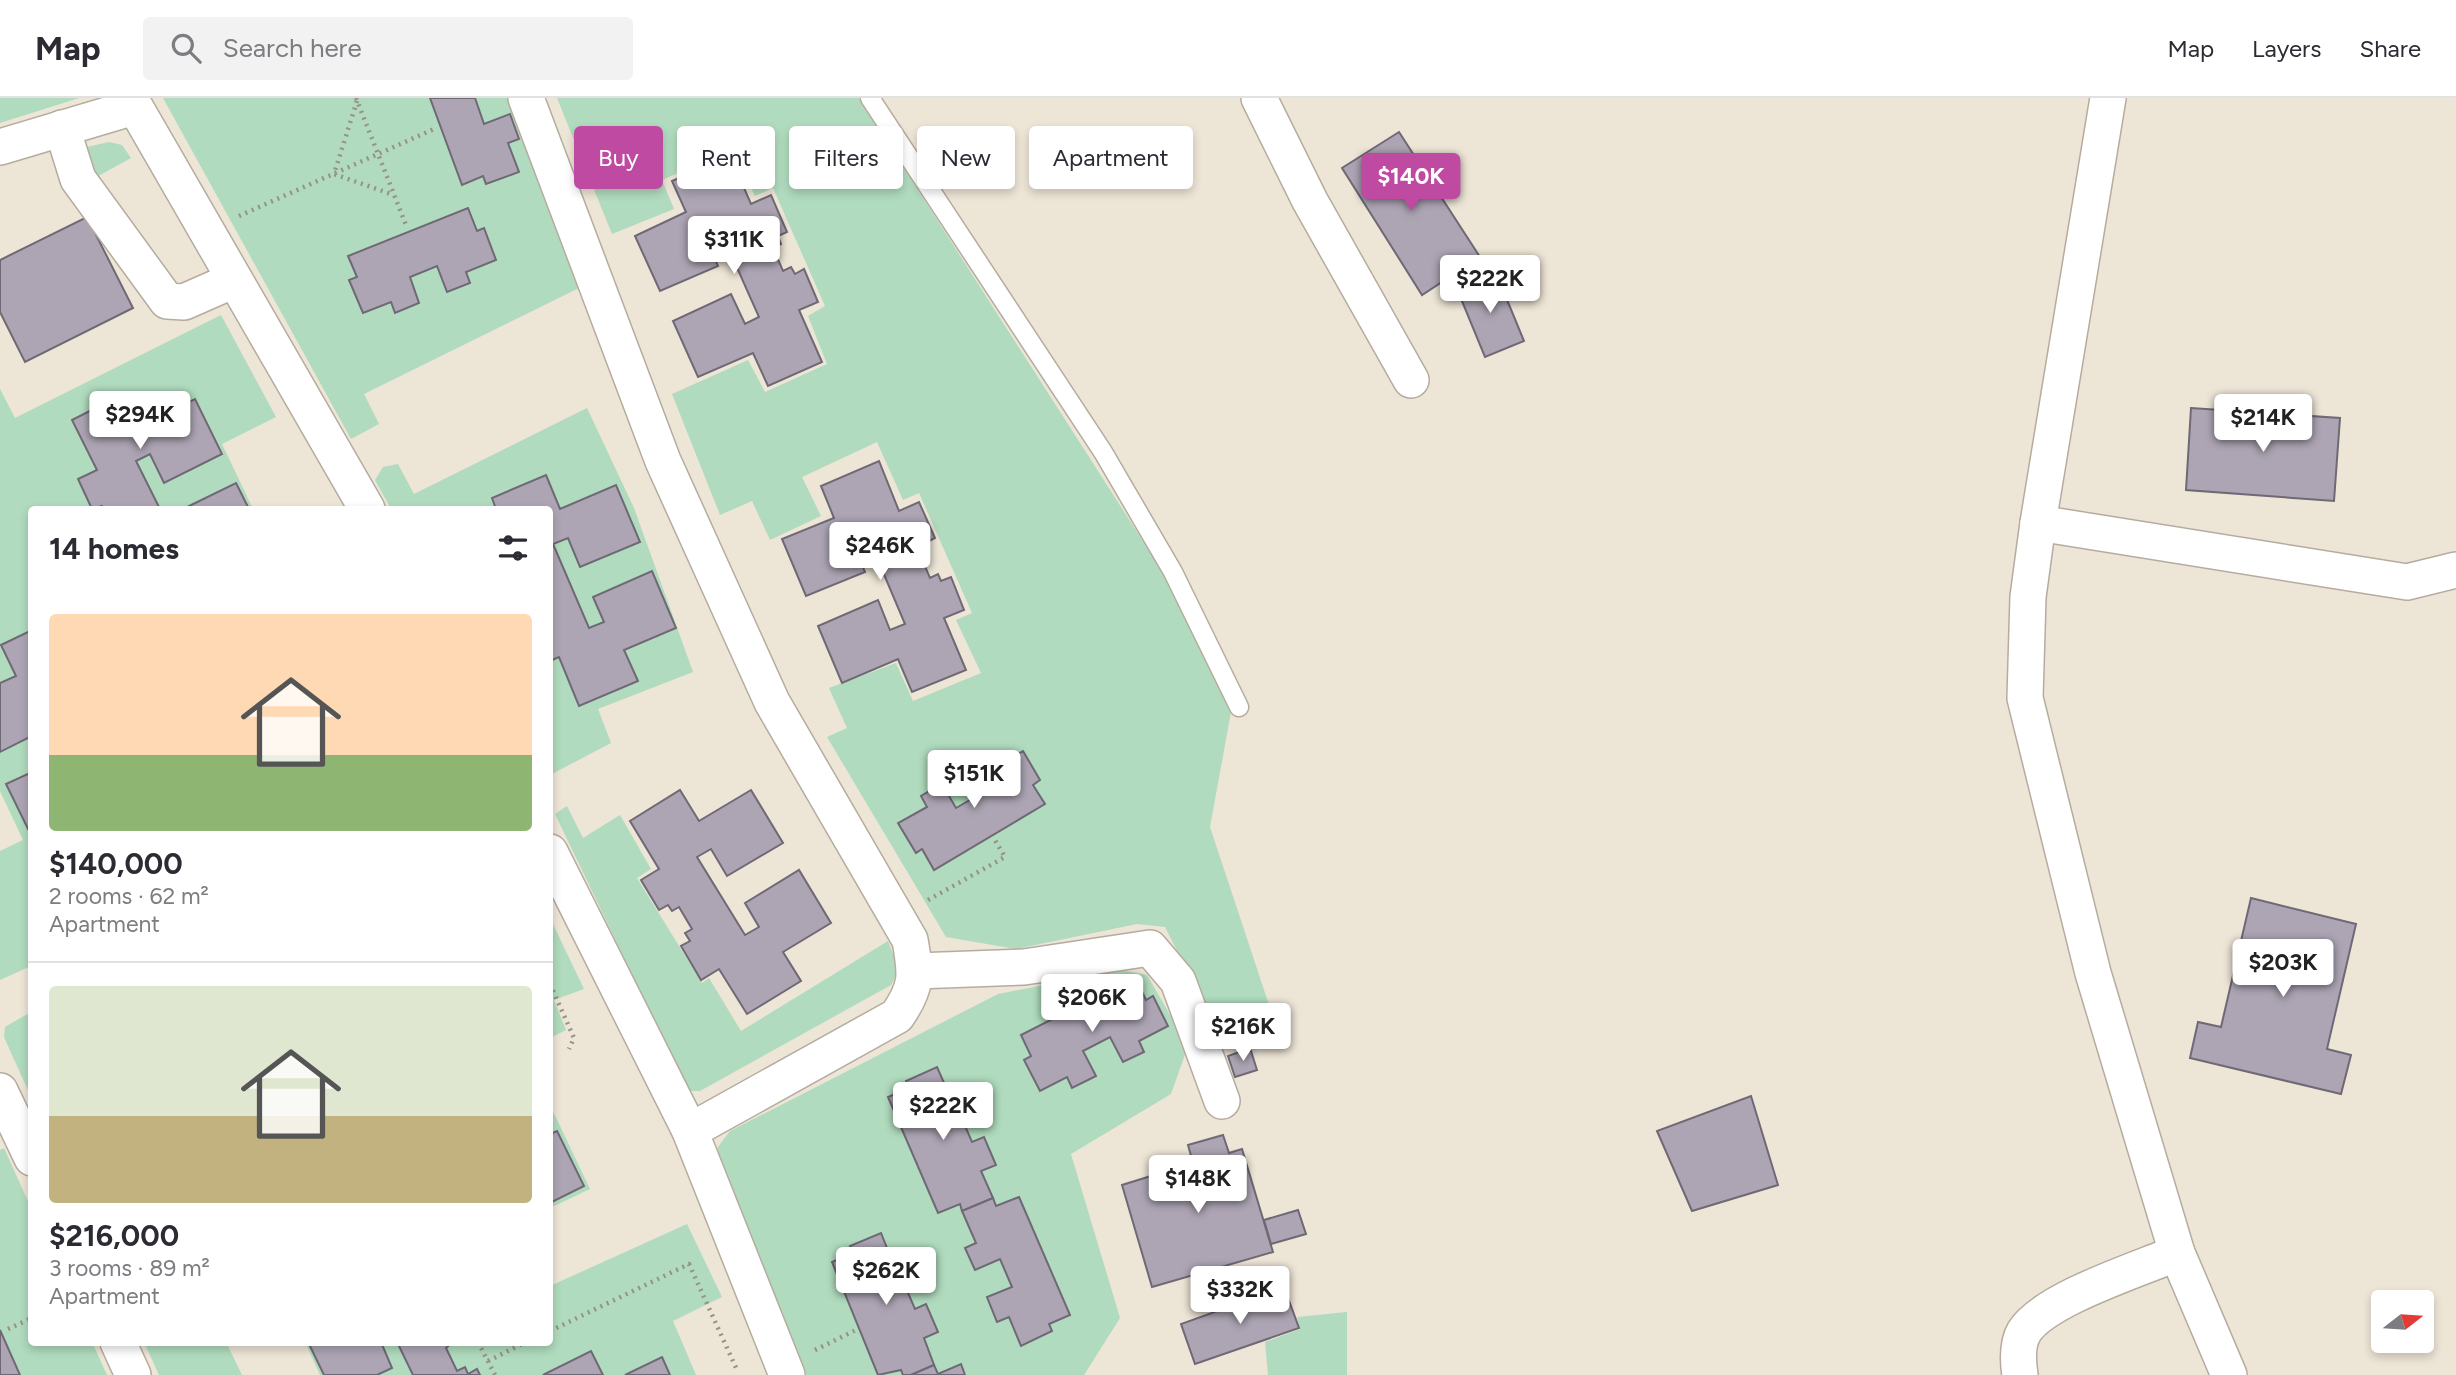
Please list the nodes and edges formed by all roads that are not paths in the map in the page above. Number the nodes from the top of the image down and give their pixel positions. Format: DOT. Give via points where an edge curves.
graph roads {
  1 [pos="526,98"];
  2 [pos="870,98"];
  3 [pos="1259,98"];
  4 [pos="2108,98"];
  5 [pos="132,102"];
  6 [pos="62,128"];
  7 [pos="0,147"];
  8 [pos="234,280"];
  9 [pos="1411,380"];
  10 [pos="365,506"];
  11 [pos="2038,523"];
  12 [pos="2456,570"];
  13 [pos="1239,707"];
  14 [pos="553,858"];
  15 [pos="916,971"];
  16 [pos="0,1091"];
  17 [pos="1222,1101"];
  18 [pos="690,1131"];
  19 [pos="28,1150"];
  20 [pos="2177,1253"];
  21 [pos="120,1346"];
  22 [pos="785,1370"];
  23 [pos="133,1375"];
  24 [pos="2020,1375"];
  25 [pos="2230,1375"];
  1 -- 15 [label="street" via="663,461 772,702 910,940"];
  2 -- 13 [label="lane" via="1103,452 1173,572"];
  3 -- 9 [label="street" via="1310,201"];
  4 -- 11 [label="street"];
  5 -- 6 [label="street"];
  5 -- 8 [label="street"];
  6 -- 7 [label="street"];
  6 -- 8 [label="street" via="78,179 167,301 184,302"];
  8 -- 10 [label="street"];
  11 -- 12 [label="street" via="2407,582"];
  11 -- 20 [label="street" via="2028,597 2025,698 2093,973"];
  14 -- 18 [label="street"];
  15 -- 17 [label="street" via="1024,967 1150,947 1178,981"];
  15 -- 18 [label="street" via="913,995 897,1016"];
  16 -- 19 [label="street"];
  18 -- 22 [label="street"];
  20 -- 24 [label="street" via="2049,1307 2023,1333"];
  20 -- 25 [label="street"];
  21 -- 23 [label="street"];
}
